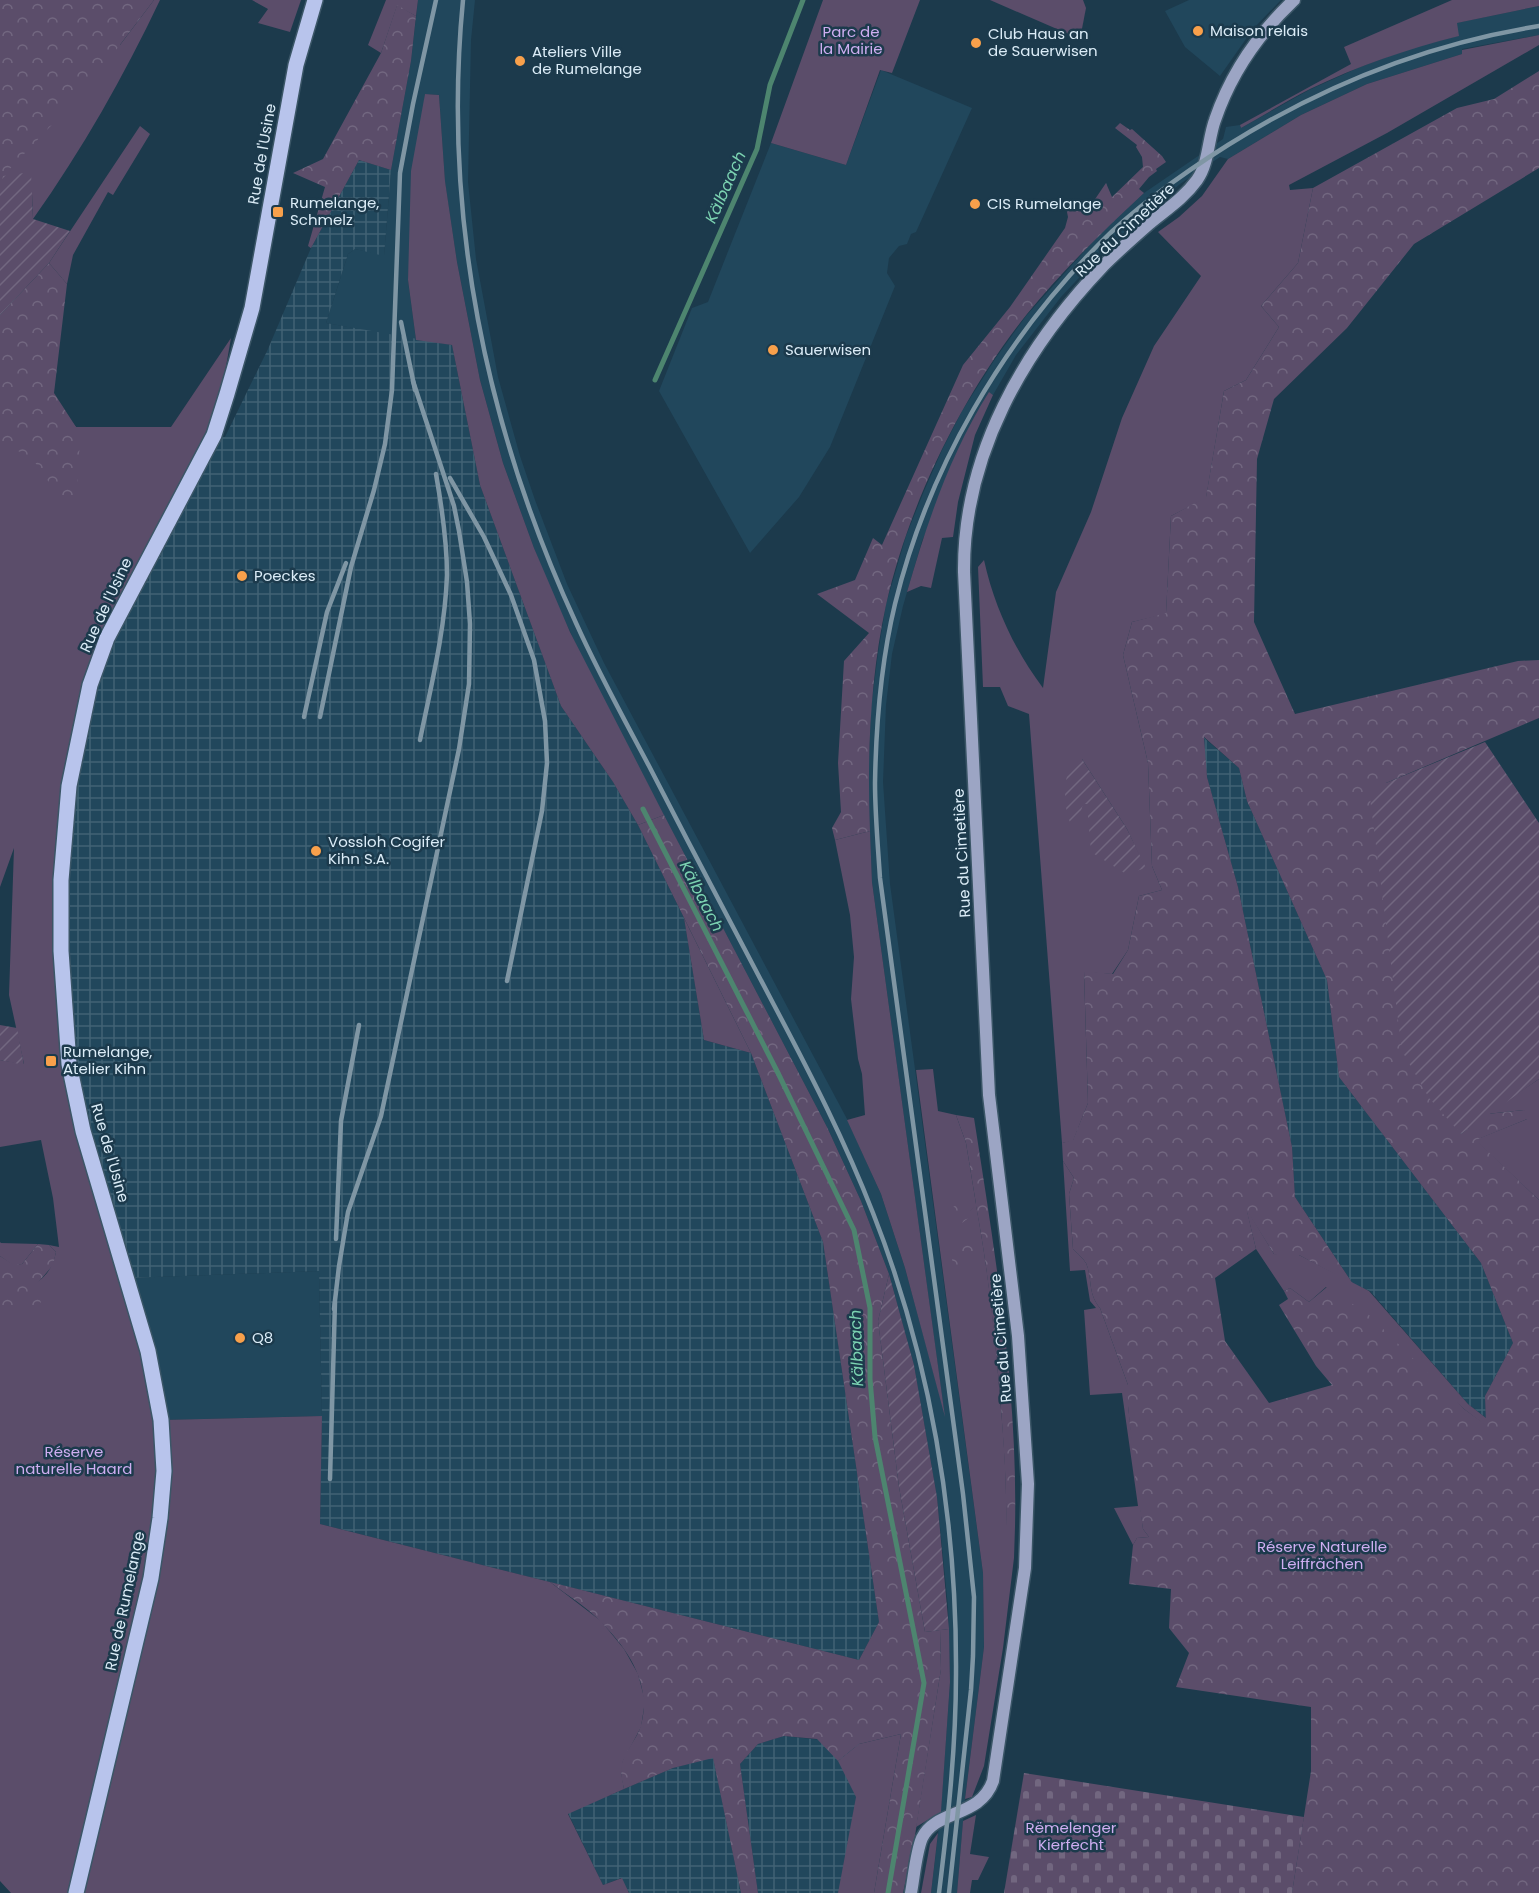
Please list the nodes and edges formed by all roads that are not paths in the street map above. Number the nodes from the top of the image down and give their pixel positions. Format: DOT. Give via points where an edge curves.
graph roads {
  1 [pos="315,0"];
  2 [pos="1294,0"];
  3 [pos="128,1278"];
  4 [pos="76,1893"];
  5 [pos="911,1893"];
  1 -- 3 [label="main road, Rue de l'Usine" via="296,65 252,308 227,394 214,435 107,638 90,684 69,786 61,951 69,1064 83,1131"];
  2 -- 5 [label="main road, Rue du Cimetière" via="1251,48 1226,89 1206,159 1191,188 1104,266 1026,362 988,438 977,472 964,572 989,1095 1018,1336 1028,1484 1025,1568 993,1781 978,1803 931,1826 922,1838"];
  3 -- 4 [label="main road, Rue de Rumelange" via="161,1420 164,1471 151,1578"];
}
